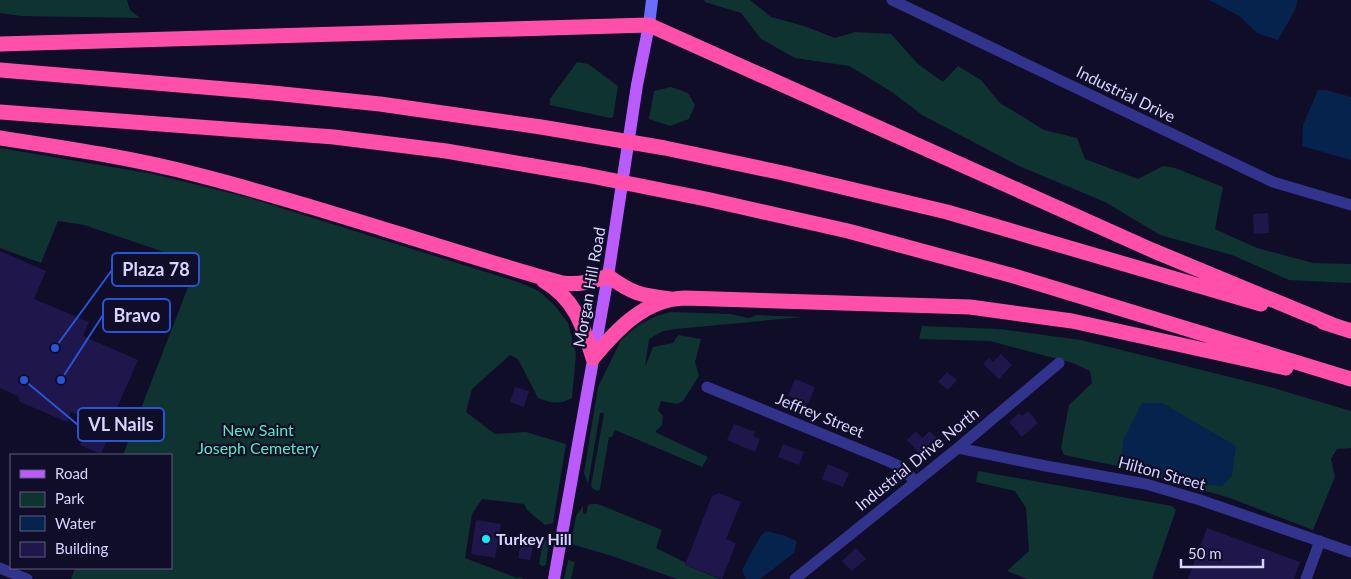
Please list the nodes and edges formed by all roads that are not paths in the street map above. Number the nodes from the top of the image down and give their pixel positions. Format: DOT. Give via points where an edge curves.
graph roads {
  1 [pos="652,0"];
  2 [pos="892,0"];
  3 [pos="648,24"];
  4 [pos="0,44"];
  5 [pos="0,70"];
  6 [pos="0,112"];
  7 [pos="0,138"];
  8 [pos="1351,205"];
  9 [pos="534,275"];
  10 [pos="608,276"];
  11 [pos="671,299"];
  12 [pos="1333,325"];
  13 [pos="1351,331"];
  14 [pos="593,358"];
  15 [pos="1059,363"];
  16 [pos="1351,381"];
  17 [pos="707,387"];
  18 [pos="958,448"];
  19 [pos="916,482"];
  20 [pos="1320,541"];
  21 [pos="1351,552"];
  22 [pos="0,568"];
  23 [pos="26,579"];
  24 [pos="554,579"];
  25 [pos="795,579"];
  26 [pos="1306,579"];
  1 -- 3 [label="main road, Morgan Hill Road"];
  2 -- 8 [label="street, Industrial Drive" via="1273,182"];
  3 -- 4 [label="highway"];
  3 -- 10 [label="main road, Morgan Hill Road"];
  3 -- 12 [label="highway" via="1154,251"];
  5 -- 12 [label="highway" via="389,106 665,148 948,212"];
  6 -- 16 [label="highway" via="334,137 446,151 697,197 848,231 1014,276"];
  7 -- 9 [label="highway" via="125,158 195,174"];
  9 -- 10 [label="highway" via="574,284"];
  9 -- 14 [label="highway" via="547,282 572,305"];
  10 -- 11 [label="highway" via="626,289 644,296"];
  10 -- 14 [label="main road, Morgan Hill Road"];
  11 -- 14 [label="highway" via="642,311 625,323"];
  11 -- 16 [label="highway" via="970,307 1072,321"];
  12 -- 13 [label="highway"];
  14 -- 24 [label="main road, Morgan Hill Road"];
  15 -- 18 [label="street, Industrial Drive North"];
  17 -- 19 [label="street, Jeffrey Street" via="888,460 901,466"];
  18 -- 19 [label="street, Industrial Drive North"];
  18 -- 20 [label="street, Hilton Street" via="1146,484"];
  19 -- 25 [label="street, Industrial Drive North"];
  20 -- 21 [label="street, Hilton Street"];
  20 -- 26 [label="street"];
  22 -- 23 [label="street"];
}
